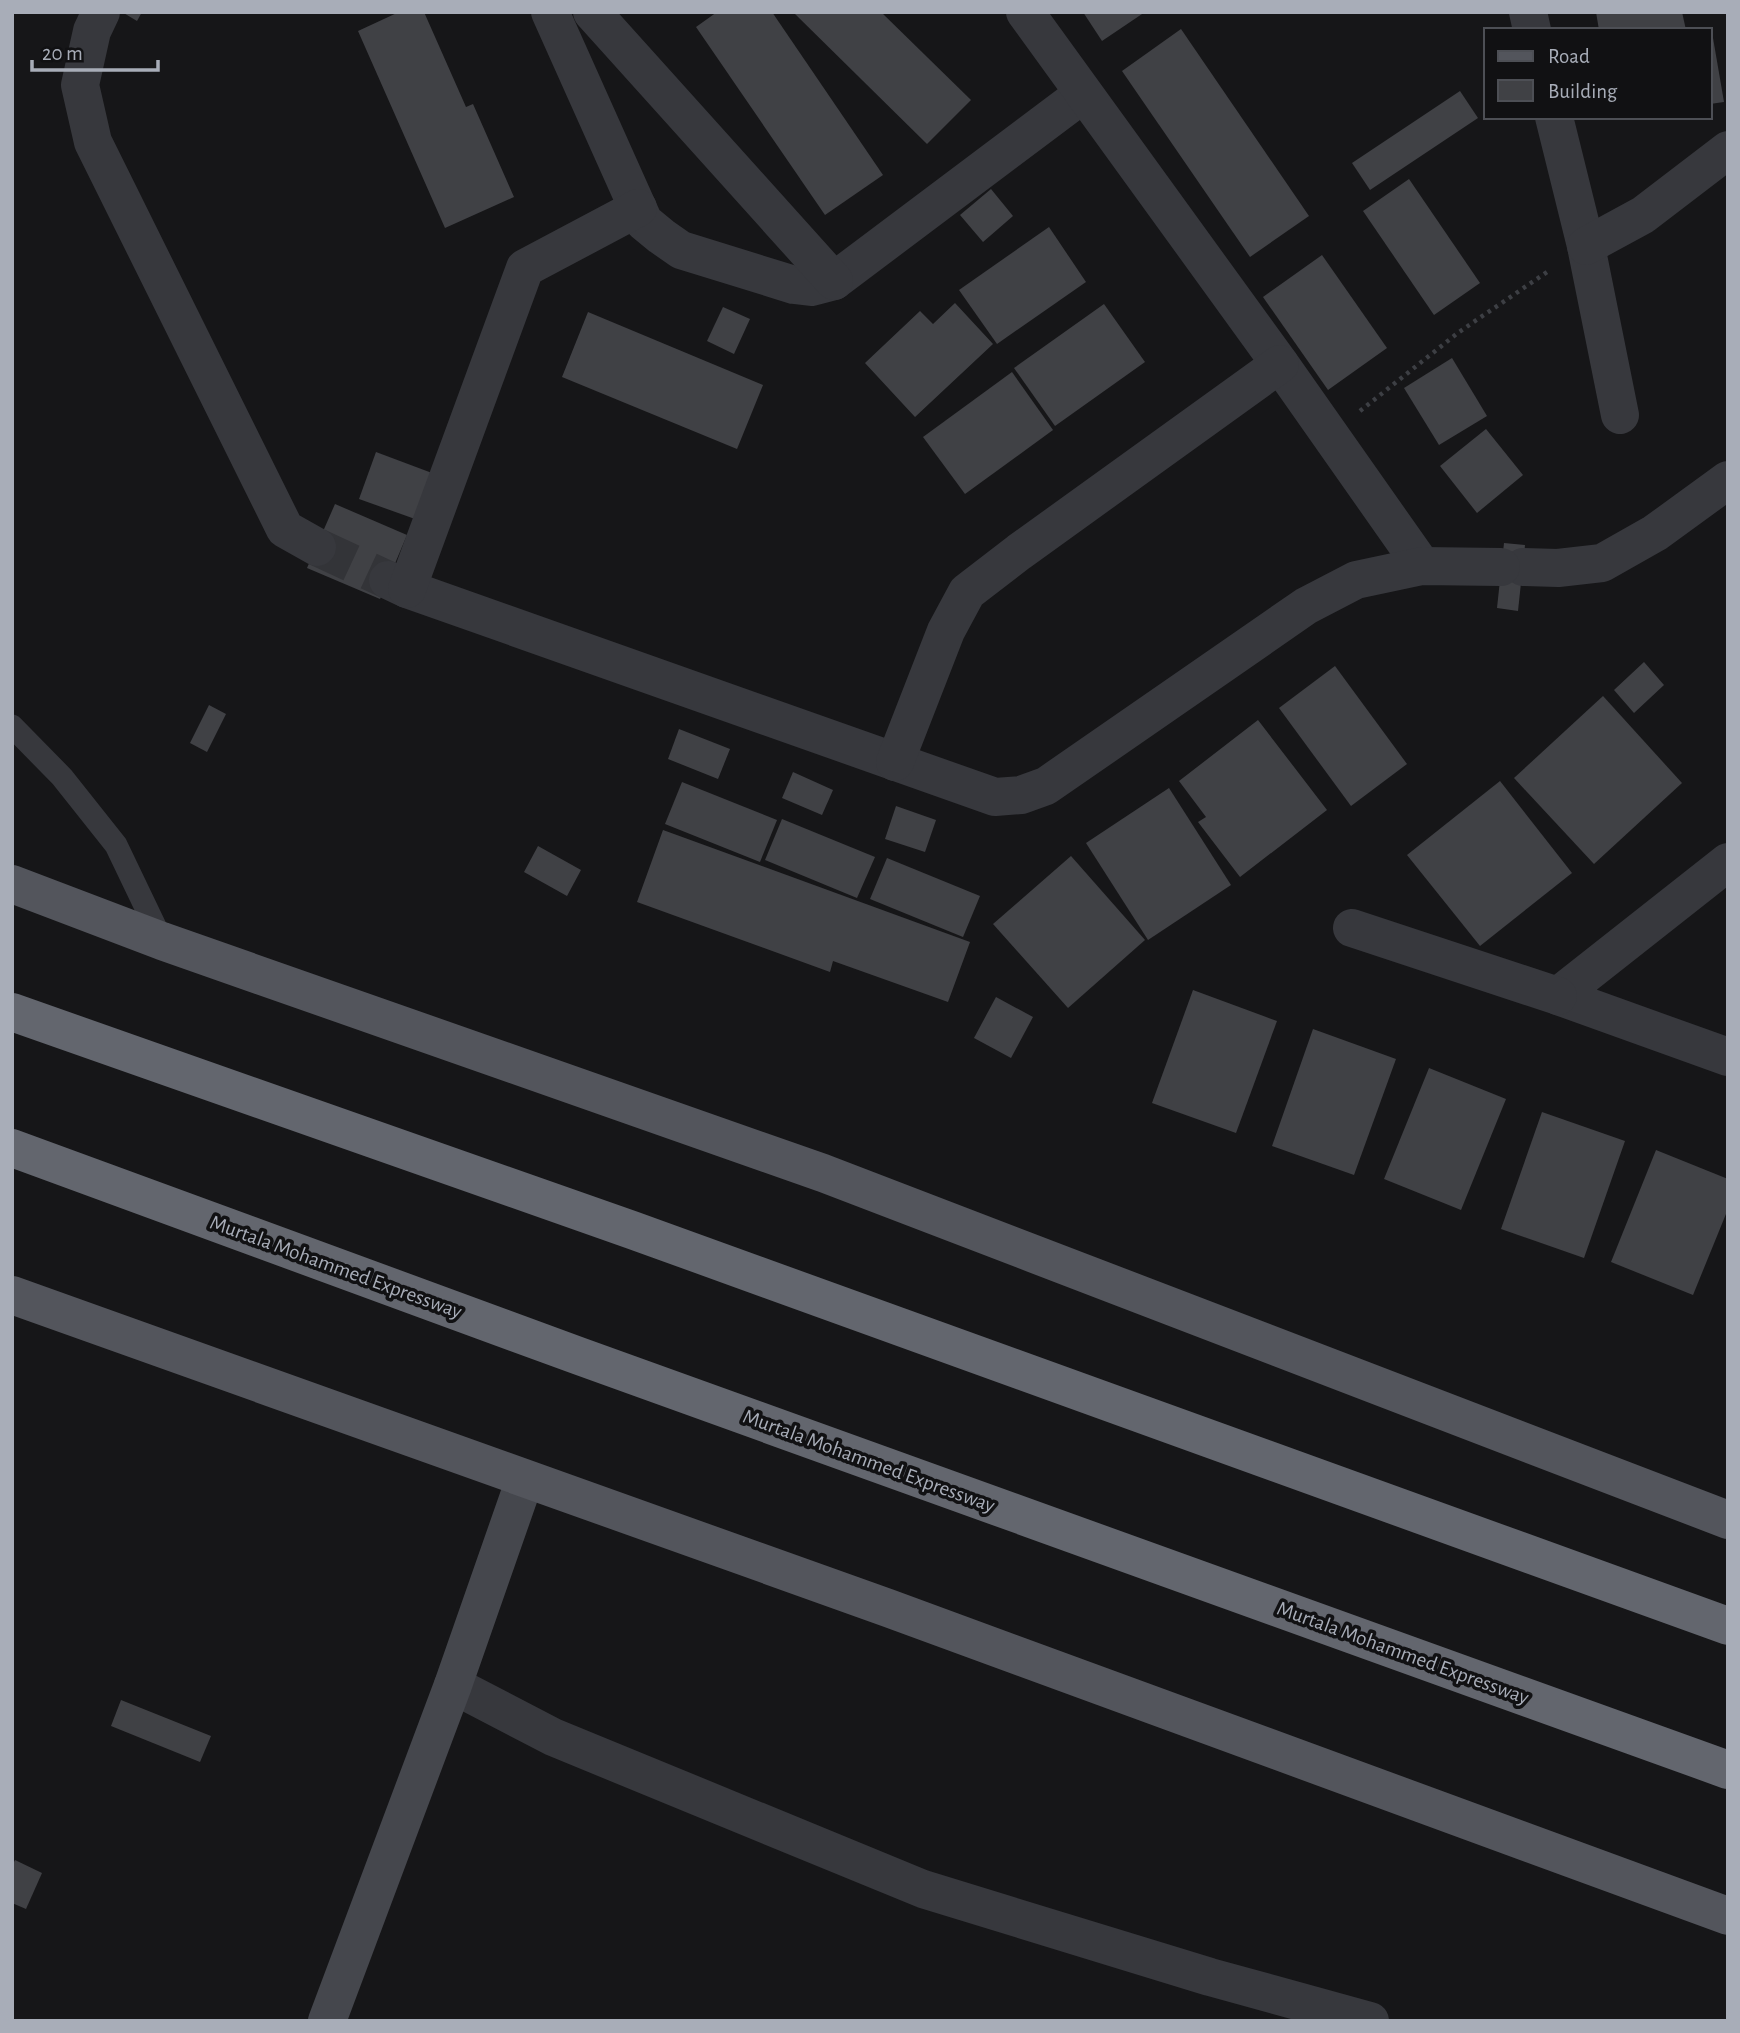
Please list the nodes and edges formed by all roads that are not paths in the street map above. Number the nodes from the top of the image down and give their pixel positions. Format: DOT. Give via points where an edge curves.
graph roads {
  1 [pos="101,12"];
  2 [pos="550,12"];
  3 [pos="592,12"];
  4 [pos="1025,12"];
  5 [pos="1083,94"];
  6 [pos="1554,119"];
  7 [pos="1728,150"];
  8 [pos="638,208"];
  9 [pos="1586,246"];
  10 [pos="834,281"];
  11 [pos="1280,364"];
  12 [pos="1620,415"];
  13 [pos="1728,480"];
  14 [pos="317,547"];
  15 [pos="1422,565"];
  16 [pos="12,726"];
  17 [pos="895,762"];
  18 [pos="1728,862"];
  19 [pos="12,884"];
  20 [pos="1352,928"];
  21 [pos="163,941"];
  22 [pos="1558,996"];
  23 [pos="12,1012"];
  24 [pos="1728,1057"];
  25 [pos="12,1148"];
  26 [pos="12,1295"];
  27 [pos="525,1479"];
  28 [pos="1728,1520"];
  29 [pos="1728,1626"];
  30 [pos="453,1685"];
  31 [pos="1728,1770"];
  32 [pos="1728,1916"];
  33 [pos="327,2021"];
  34 [pos="1370,2021"];
  1 -- 14 [label="street" via="80,85 93,142 285,529"];
  2 -- 8 [label="street"];
  3 -- 10 [label="street"];
  4 -- 5 [label="street"];
  5 -- 10 [label="street"];
  5 -- 11 [label="street"];
  6 -- 9 [label="street"];
  7 -- 9 [label="street" via="1643,215"];
  8 -- 10 [label="street" via="644,222 681,250 794,285 811,287"];
  8 -- 17 [label="street" via="524,268 397,584"];
  9 -- 12 [label="street"];
  11 -- 15 [label="street"];
  11 -- 17 [label="street" via="967,592 946,631"];
  13 -- 15 [label="street" via="1655,533 1601,563 1558,568"];
  15 -- 17 [label="street" via="1356,580 1306,606 1046,786 1021,795 995,797"];
  16 -- 21 [label="lane" via="62,777 116,845"];
  18 -- 22 [label="street"];
  19 -- 21 [label="main road"];
  20 -- 22 [label="street"];
  21 -- 28 [label="main road" via="823,1173"];
  22 -- 24 [label="street"];
  23 -- 29 [label="highway" via="632,1230"];
  25 -- 31 [label="highway, Murtala Mohammed Expressway"];
  26 -- 27 [label="main road"];
  27 -- 30 [label="street"];
  27 -- 32 [label="main road"];
  30 -- 33 [label="street"];
  30 -- 34 [label="street" via="553,1737 923,1889"];
}
